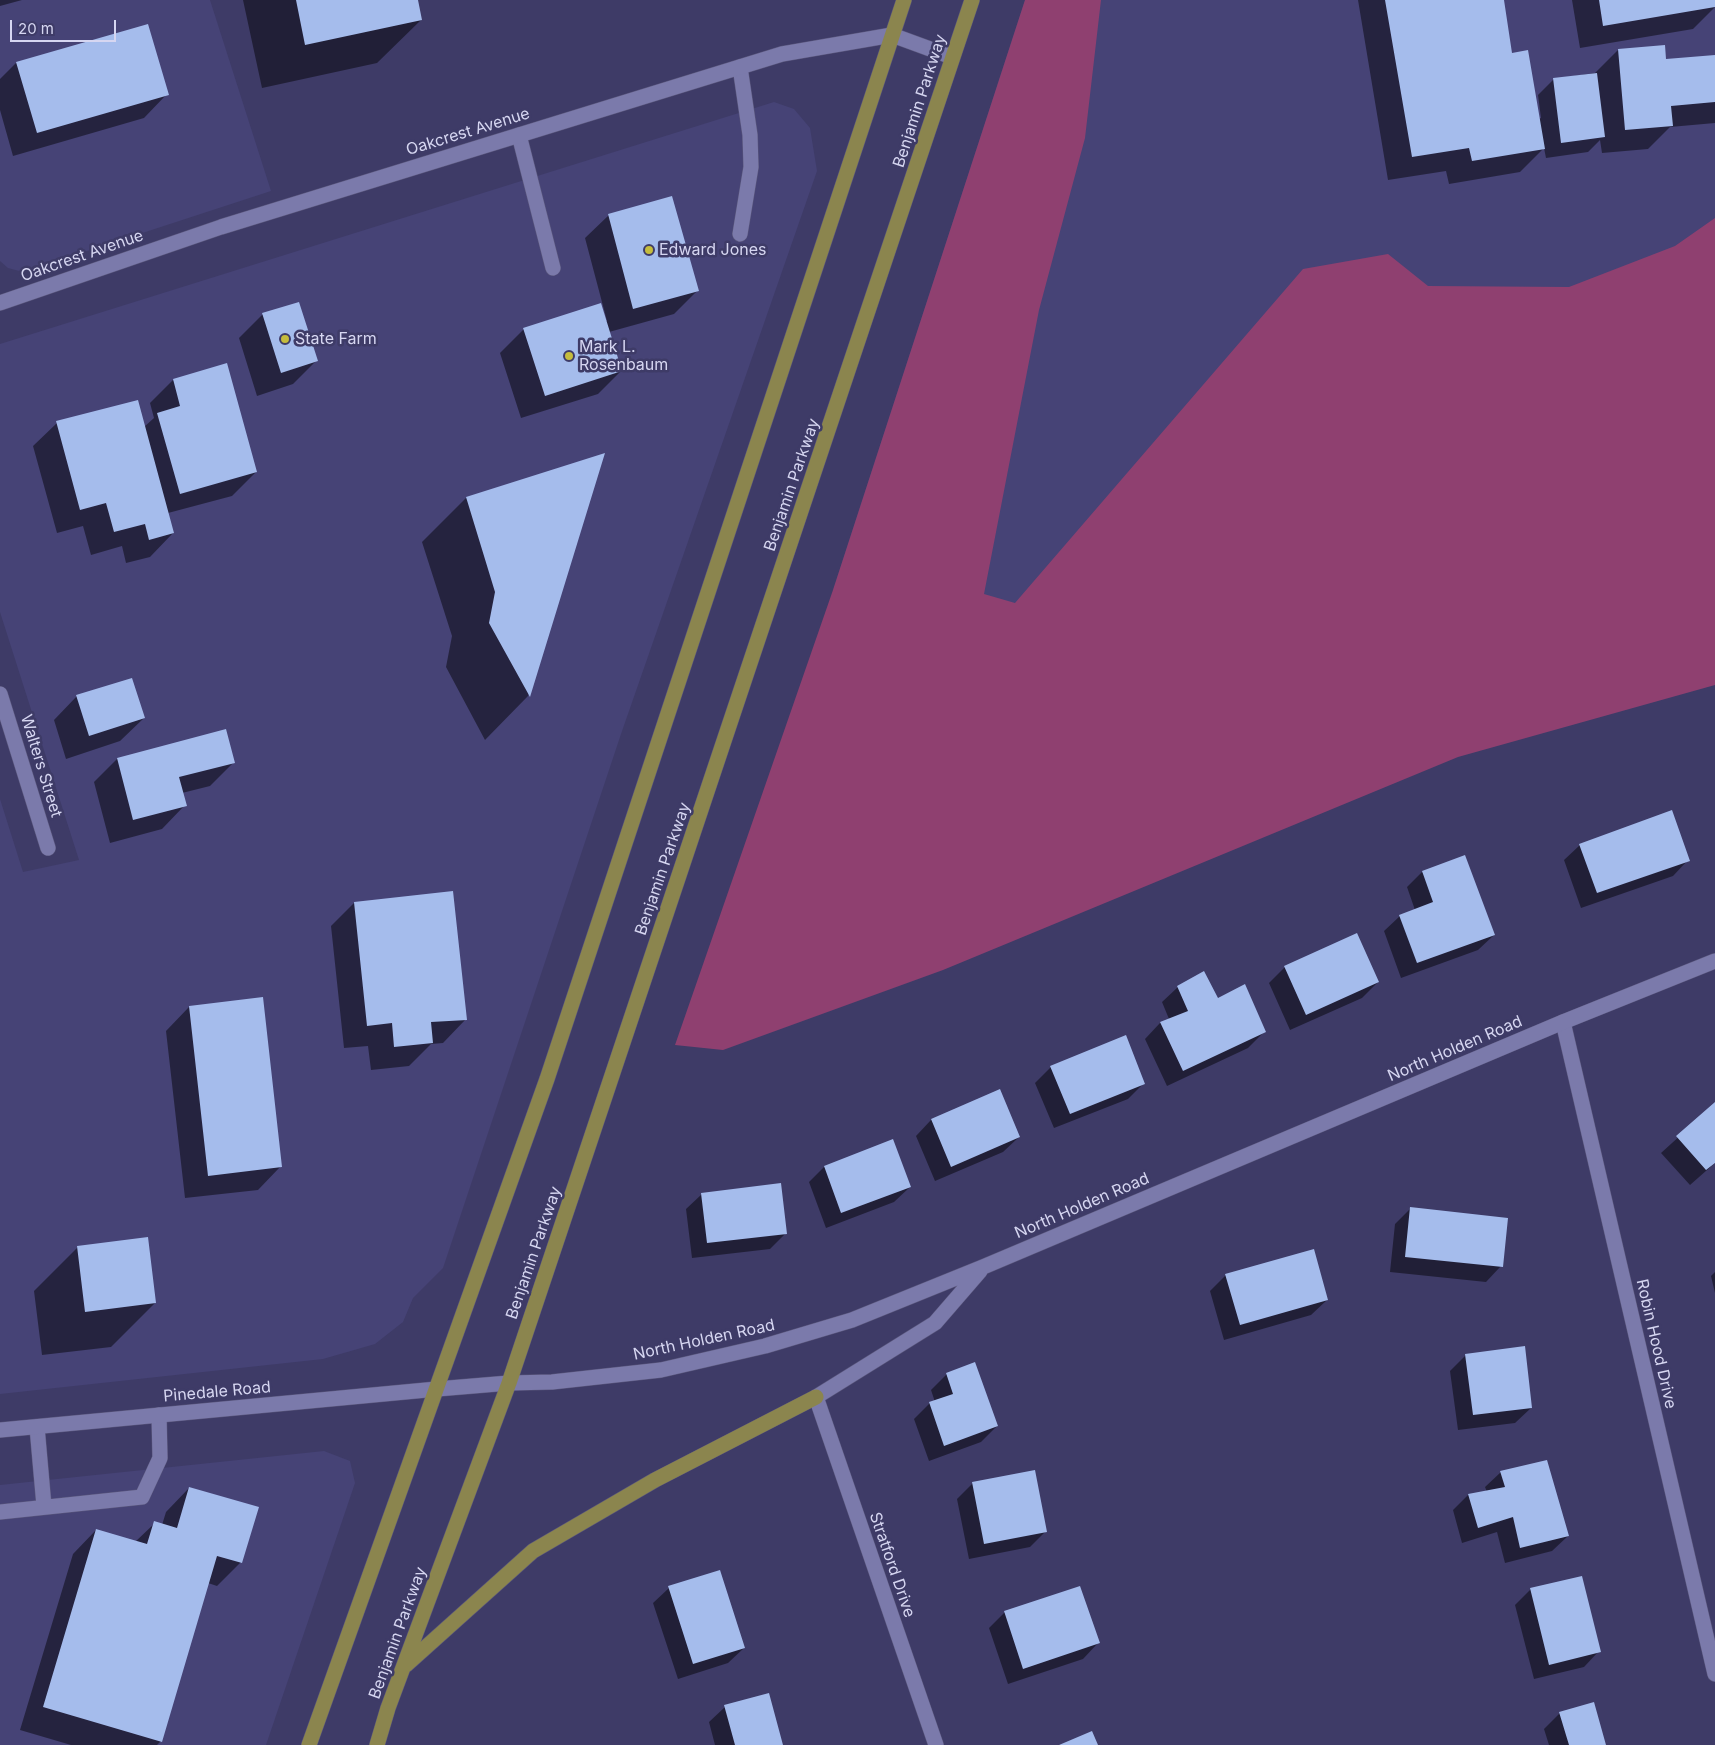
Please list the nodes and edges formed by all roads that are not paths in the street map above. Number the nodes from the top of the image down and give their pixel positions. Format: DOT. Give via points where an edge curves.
graph roads {
  1 [pos="904,0"];
  2 [pos="972,0"];
  3 [pos="892,35"];
  4 [pos="952,57"];
  5 [pos="740,67"];
  6 [pos="519,135"];
  7 [pos="740,234"];
  8 [pos="553,268"];
  9 [pos="0,303"];
  10 [pos="0,694"];
  11 [pos="48,848"];
  12 [pos="1715,961"];
  13 [pos="1563,1022"];
  14 [pos="982,1268"];
  15 [pos="509,1383"];
  16 [pos="437,1389"];
  17 [pos="816,1397"];
  18 [pos="159,1415"];
  19 [pos="37,1427"];
  20 [pos="0,1430"];
  21 [pos="44,1506"];
  22 [pos="0,1512"];
  23 [pos="403,1668"];
  24 [pos="1715,1674"];
  25 [pos="309,1745"];
  26 [pos="377,1745"];
  27 [pos="936,1745"];
  1 -- 3 [label="main road"];
  2 -- 4 [label="main road, Benjamin Parkway"];
  3 -- 4 [label="street, Oakcrest Avenue"];
  3 -- 5 [label="street, Oakcrest Avenue" via="782,54"];
  3 -- 16 [label="main road" via="547,1079"];
  4 -- 15 [label="main road, Benjamin Parkway"];
  5 -- 6 [label="street, Oakcrest Avenue"];
  5 -- 7 [label="street" via="751,167"];
  6 -- 8 [label="street"];
  6 -- 9 [label="street, Oakcrest Avenue" via="221,227"];
  10 -- 11 [label="street, Walters Street"];
  12 -- 13 [label="street, North Holden Road"];
  13 -- 14 [label="street, North Holden Road"];
  13 -- 24 [label="street, Robin Hood Drive"];
  14 -- 15 [label="street, North Holden Road" via="852,1320 765,1346 661,1370 552,1382"];
  14 -- 17 [label="street" via="935,1323"];
  15 -- 16 [label="street, North Holden Road"];
  15 -- 23 [label="main road, Benjamin Parkway"];
  16 -- 18 [label="street, Pinedale Road"];
  16 -- 25 [label="main road"];
  17 -- 23 [label="main road" via="655,1480 533,1551"];
  17 -- 27 [label="street, Stratford Drive"];
  18 -- 19 [label="street, Pinedale Road"];
  18 -- 21 [label="street" via="160,1458 142,1497"];
  19 -- 20 [label="street, Pinedale Road"];
  19 -- 21 [label="street"];
  21 -- 22 [label="street"];
  23 -- 26 [label="main road, Benjamin Parkway"];
}
